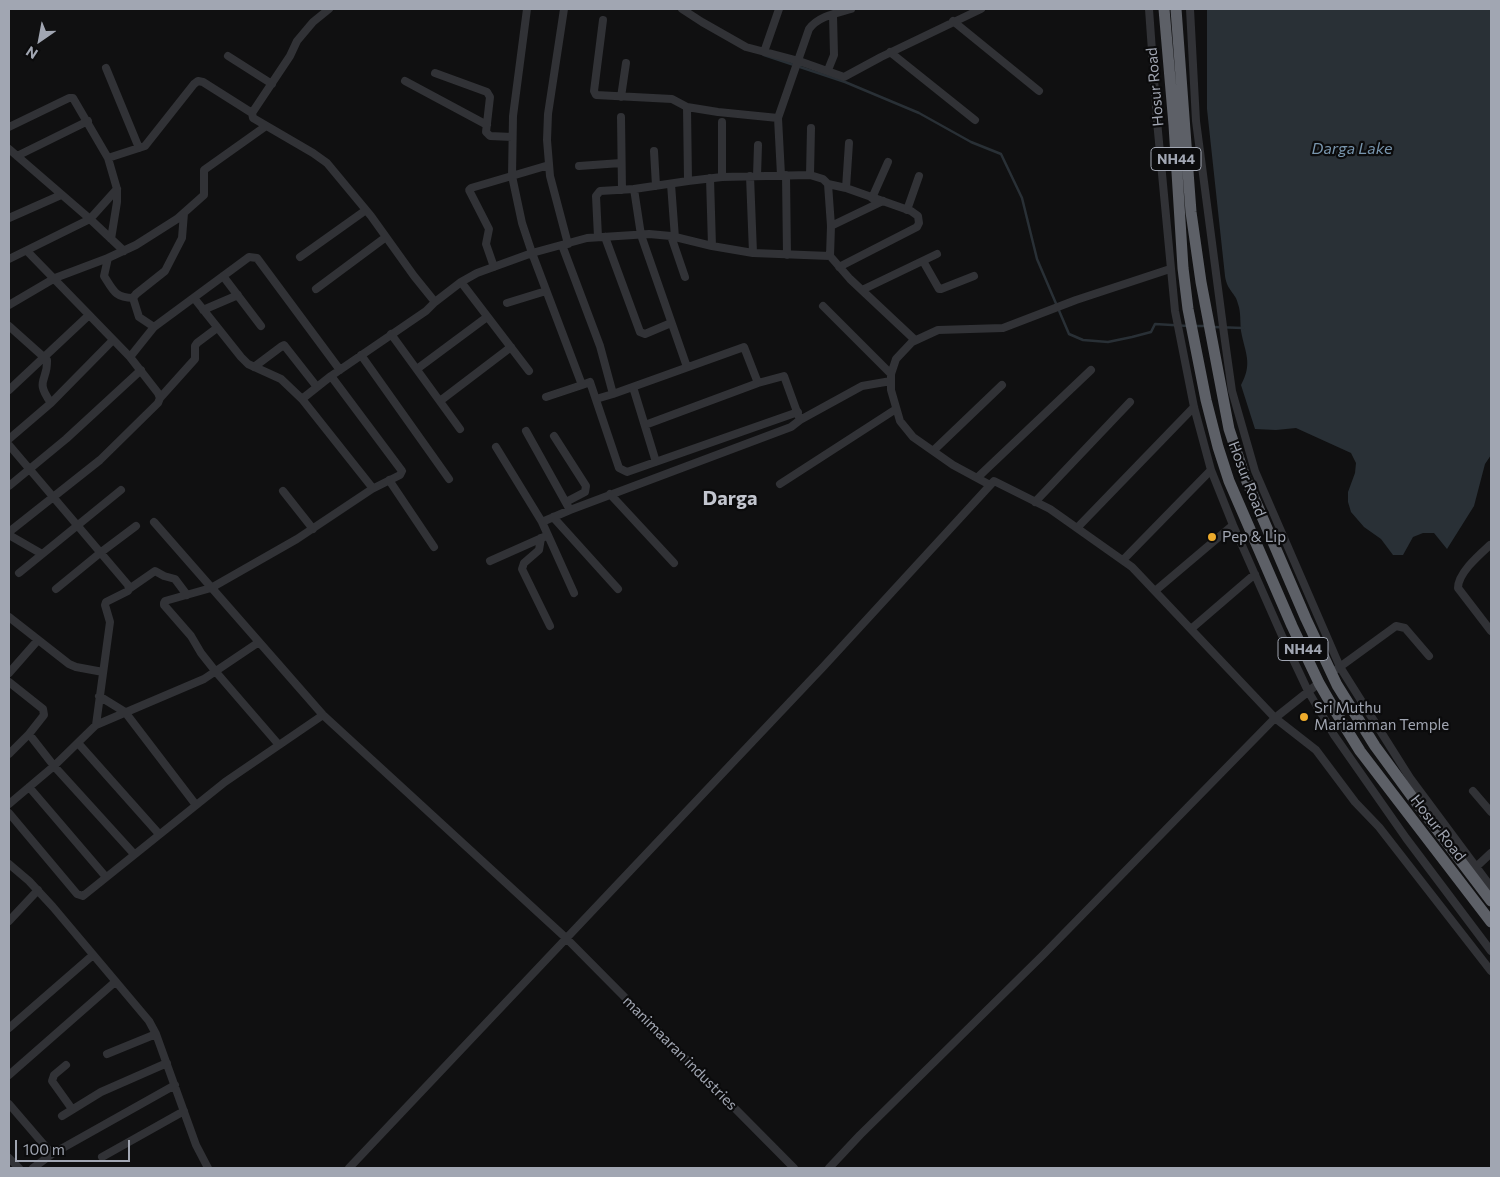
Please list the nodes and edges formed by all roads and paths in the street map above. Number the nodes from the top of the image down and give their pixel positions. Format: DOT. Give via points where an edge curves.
graph roads {
  1 [pos="329,9"];
  2 [pos="527,9"];
  3 [pos="564,9"];
  4 [pos="682,9"];
  5 [pos="779,9"];
  6 [pos="851,9"];
  7 [pos="982,9"];
  8 [pos="1149,9"];
  9 [pos="1164,9"];
  10 [pos="1176,9"];
  11 [pos="1190,9"];
  12 [pos="833,15"];
  13 [pos="603,20"];
  14 [pos="953,21"];
  15 [pos="764,52"];
  16 [pos="890,52"];
  17 [pos="228,56"];
  18 [pos="798,62"];
  19 [pos="626,63"];
  20 [pos="106,68"];
  21 [pos="828,70"];
  22 [pos="435,73"];
  23 [pos="405,81"];
  24 [pos="272,84"];
  25 [pos="1040,91"];
  26 [pos="621,97"];
  27 [pos="687,107"];
  28 [pos="252,114"];
  29 [pos="621,117"];
  30 [pos="778,118"];
  31 [pos="975,120"];
  32 [pos="88,121"];
  33 [pos="722,122"];
  34 [pos="487,125"];
  35 [pos="266,126"];
  36 [pos="9,127"];
  37 [pos="811,128"];
  38 [pos="512,137"];
  39 [pos="849,143"];
  40 [pos="758,145"];
  41 [pos="139,148"];
  42 [pos="9,149"];
  43 [pos="654,151"];
  44 [pos="17,156"];
  45 [pos="108,158"];
  46 [pos="888,162"];
  47 [pos="621,163"];
  48 [pos="549,165"];
  49 [pos="579,166"];
  50 [pos="783,175"];
  51 [pos="810,175"];
  52 [pos="512,176"];
  53 [pos="754,176"];
  54 [pos="919,176"];
  55 [pos="722,177"];
  56 [pos="710,178"];
  57 [pos="688,180"];
  58 [pos="671,184"];
  59 [pos="828,184"];
  60 [pos="656,186"];
  61 [pos="846,188"];
  62 [pos="117,189"];
  63 [pos="634,189"];
  64 [pos="622,190"];
  65 [pos="61,195"];
  66 [pos="872,198"];
  67 [pos="882,201"];
  68 [pos="366,210"];
  69 [pos="907,210"];
  70 [pos="184,213"];
  71 [pos="9,218"];
  72 [pos="90,219"];
  73 [pos="831,226"];
  74 [pos="641,234"];
  75 [pos="386,237"];
  76 [pos="601,237"];
  77 [pos="673,237"];
  78 [pos="111,239"];
  79 [pos="565,245"];
  80 [pos="712,246"];
  81 [pos="27,251"];
  82 [pos="124,251"];
  83 [pos="532,254"];
  84 [pos="753,254"];
  85 [pos="937,254"];
  86 [pos="787,255"];
  87 [pos="830,256"];
  88 [pos="300,257"];
  89 [pos="108,258"];
  90 [pos="9,260"];
  91 [pos="923,261"];
  92 [pos="494,267"];
  93 [pos="839,267"];
  94 [pos="1170,269"];
  95 [pos="223,276"];
  96 [pos="974,276"];
  97 [pos="685,277"];
  98 [pos="55,278"];
  99 [pos="461,282"];
  100 [pos="316,289"];
  101 [pos="862,290"];
  102 [pos="546,291"];
  103 [pos="238,295"];
  104 [pos="133,298"];
  105 [pos="194,298"];
  106 [pos="435,302"];
  107 [pos="507,303"];
  108 [pos="9,305"];
  109 [pos="823,306"];
  110 [pos="203,310"];
  111 [pos="89,315"];
  112 [pos="487,316"];
  113 [pos="672,323"];
  114 [pos="9,326"];
  115 [pos="261,326"];
  116 [pos="154,327"];
  117 [pos="217,328"];
  118 [pos="391,334"];
  119 [pos="114,340"];
  120 [pos="915,340"];
  121 [pos="510,347"];
  122 [pos="46,356"];
  123 [pos="361,356"];
  124 [pos="130,357"];
  125 [pos="254,367"];
  126 [pos="686,367"];
  127 [pos="417,369"];
  128 [pos="141,370"];
  129 [pos="340,370"];
  130 [pos="1091,370"];
  131 [pos="529,371"];
  132 [pos="331,376"];
  133 [pos="891,378"];
  134 [pos="758,383"];
  135 [pos="1002,385"];
  136 [pos="582,386"];
  137 [pos="317,387"];
  138 [pos="633,387"];
  139 [pos="9,390"];
  140 [pos="613,394"];
  141 [pos="546,397"];
  142 [pos="160,398"];
  143 [pos="302,399"];
  144 [pos="596,399"];
  145 [pos="440,401"];
  146 [pos="1130,402"];
  147 [pos="52,403"];
  148 [pos="1194,407"];
  149 [pos="896,409"];
  150 [pos="799,416"];
  151 [pos="645,425"];
  152 [pos="460,428"];
  153 [pos="526,431"];
  154 [pos="554,436"];
  155 [pos="9,439"];
  156 [pos="9,446"];
  157 [pos="496,447"];
  158 [pos="933,451"];
  159 [pos="656,462"];
  160 [pos="30,469"];
  161 [pos="1212,470"];
  162 [pos="977,478"];
  163 [pos="449,479"];
  164 [pos="390,480"];
  165 [pos="780,484"];
  166 [pos="990,485"];
  167 [pos="9,486"];
  168 [pos="372,489"];
  169 [pos="122,490"];
  170 [pos="283,491"];
  171 [pos="610,494"];
  172 [pos="53,498"];
  173 [pos="1035,502"];
  174 [pos="568,506"];
  175 [pos="553,517"];
  176 [pos="154,522"];
  177 [pos="542,522"];
  178 [pos="77,525"];
  179 [pos="1233,525"];
  180 [pos="136,526"];
  181 [pos="1077,528"];
  182 [pos="314,529"];
  183 [pos="9,532"];
  184 [pos="9,536"];
  185 [pos="545,536"];
  186 [pos="434,546"];
  187 [pos="1491,546"];
  188 [pos="100,553"];
  189 [pos="42,554"];
  190 [pos="1123,560"];
  191 [pos="490,561"];
  192 [pos="674,563"];
  193 [pos="19,573"];
  194 [pos="1255,574"];
  195 [pos="210,588"];
  196 [pos="56,589"];
  197 [pos="129,589"];
  198 [pos="618,589"];
  199 [pos="1155,591"];
  200 [pos="574,593"];
  201 [pos="187,595"];
  202 [pos="9,617"];
  203 [pos="550,626"];
  204 [pos="1191,629"];
  205 [pos="1491,631"];
  206 [pos="38,640"];
  207 [pos="259,642"];
  208 [pos="1429,656"];
  209 [pos="1336,670"];
  210 [pos="103,672"];
  211 [pos="216,672"];
  212 [pos="9,673"];
  213 [pos="9,682"];
  214 [pos="1319,683"];
  215 [pos="1308,691"];
  216 [pos="99,696"];
  217 [pos="125,712"];
  218 [pos="323,715"];
  219 [pos="1275,718"];
  220 [pos="96,725"];
  221 [pos="29,734"];
  222 [pos="78,743"];
  223 [pos="279,745"];
  224 [pos="9,754"];
  225 [pos="54,766"];
  226 [pos="29,787"];
  227 [pos="1473,791"];
  228 [pos="9,804"];
  229 [pos="196,805"];
  230 [pos="1491,812"];
  231 [pos="9,813"];
  232 [pos="1391,817"];
  233 [pos="1379,827"];
  234 [pos="159,834"];
  235 [pos="1491,853"];
  236 [pos="134,854"];
  237 [pos="9,864"];
  238 [pos="1476,867"];
  239 [pos="106,877"];
  240 [pos="1491,887"];
  241 [pos="38,890"];
  242 [pos="1491,901"];
  243 [pos="9,921"];
  244 [pos="1491,922"];
  245 [pos="566,938"];
  246 [pos="1491,951"];
  247 [pos="93,955"];
  248 [pos="1491,971"];
  249 [pos="115,982"];
  250 [pos="9,1028"];
  251 [pos="156,1034"];
  252 [pos="107,1054"];
  253 [pos="167,1063"];
  254 [pos="66,1065"];
  255 [pos="9,1075"];
  256 [pos="175,1085"];
  257 [pos="9,1104"];
  258 [pos="72,1109"];
  259 [pos="184,1111"];
  260 [pos="62,1116"];
  261 [pos="52,1154"];
  262 [pos="102,1157"];
  263 [pos="9,1158"];
  264 [pos="19,1168"];
  265 [pos="33,1168"];
  266 [pos="208,1168"];
  267 [pos="349,1168"];
  268 [pos="794,1168"];
  269 [pos="829,1168"];
  1 -- 24 [label="street" via="297,41"];
  2 -- 38 [label="street"];
  3 -- 48 [label="street" via="547,125"];
  4 -- 15 [label="street" via="740,44"];
  5 -- 15 [label="street"];
  6 -- 12 [label="street"];
  7 -- 14 [label="street"];
  8 -- 94 [label="street"];
  9 -- 214 [label="highway, Hosur Road / NH44" via="1188,309 1218,447 1229,481"];
  10 -- 209 [label="highway, Hosur Road / NH44" via="1191,212 1229,429 1245,478 1306,620"];
  11 -- 209 [label="street" via="1196,121 1232,391 1255,470"];
  12 -- 18 [label="street" via="813,23"];
  12 -- 21 [label="street" via="834,55"];
  13 -- 26 [label="street" via="594,91 601,97"];
  14 -- 16 [label="street"];
  14 -- 25 [label="street"];
  15 -- 18 [label="street"];
  16 -- 21 [label="street" via="844,77"];
  16 -- 31 [label="street"];
  17 -- 24 [label="street"];
  18 -- 21 [label="street"];
  18 -- 30 [label="street"];
  19 -- 26 [label="street"];
  20 -- 41 [label="street"];
  22 -- 34 [label="street" via="490,94"];
  23 -- 34 [label="street"];
  24 -- 28 [label="street"];
  26 -- 27 [label="street" via="672,98"];
  27 -- 30 [label="street"];
  27 -- 57 [label="street"];
  28 -- 35 [label="street" via="257,122"];
  28 -- 41 [label="street" via="198,81 145,146"];
  29 -- 47 [label="street"];
  30 -- 50 [label="street"];
  32 -- 36 [label="street" via="77,102 69,98"];
  32 -- 44 [label="street"];
  32 -- 45 [label="street"];
  33 -- 55 [label="street"];
  34 -- 38 [label="street" via="486,132 490,136"];
  35 -- 68 [label="street" via="327,163"];
  35 -- 70 [label="street" via="204,170 204,195"];
  37 -- 51 [label="street"];
  38 -- 52 [label="street"];
  39 -- 61 [label="street"];
  40 -- 53 [label="street"];
  41 -- 45 [label="street"];
  42 -- 44 [label="street"];
  43 -- 60 [label="street"];
  44 -- 65 [label="street"];
  45 -- 62 [label="street"];
  46 -- 66 [label="street"];
  47 -- 49 [label="street"];
  47 -- 64 [label="street"];
  48 -- 52 [label="street"];
  48 -- 79 [label="street"];
  50 -- 51 [label="street"];
  50 -- 53 [label="street"];
  50 -- 86 [label="street"];
  51 -- 59 [label="street"];
  52 -- 83 [label="street"];
  52 -- 92 [label="street" via="469,190 489,229 486,244"];
  53 -- 55 [label="street"];
  53 -- 84 [label="street"];
  54 -- 69 [label="street"];
  55 -- 56 [label="street"];
  56 -- 57 [label="street"];
  56 -- 80 [label="street"];
  57 -- 58 [label="street"];
  58 -- 60 [label="street"];
  58 -- 77 [label="street"];
  59 -- 61 [label="street"];
  59 -- 73 [label="street"];
  60 -- 63 [label="street"];
  61 -- 66 [label="street"];
  62 -- 72 [label="street"];
  62 -- 78 [label="street"];
  63 -- 64 [label="street"];
  63 -- 74 [label="street"];
  64 -- 76 [label="street" via="596,196"];
  65 -- 71 [label="street"];
  65 -- 72 [label="street"];
  66 -- 67 [label="street"];
  67 -- 69 [label="street"];
  67 -- 73 [label="street"];
  68 -- 75 [label="street"];
  68 -- 88 [label="street"];
  69 -- 93 [label="street" via="918,216 917,227"];
  70 -- 82 [label="street"];
  70 -- 104 [label="street" via="184,233 165,271"];
  72 -- 78 [label="street"];
  72 -- 81 [label="street"];
  73 -- 87 [label="street"];
  74 -- 76 [label="street"];
  74 -- 77 [label="street"];
  74 -- 113 [label="street"];
  75 -- 100 [label="street"];
  75 -- 106 [label="street"];
  76 -- 79 [label="street"];
  76 -- 113 [label="street" via="640,332 645,334"];
  77 -- 80 [label="street"];
  77 -- 97 [label="street"];
  78 -- 82 [label="street"];
  79 -- 83 [label="street"];
  79 -- 140 [label="street"];
  80 -- 84 [label="street"];
  81 -- 90 [label="street"];
  81 -- 98 [label="street"];
  82 -- 89 [label="street"];
  83 -- 92 [label="street"];
  83 -- 102 [label="street"];
  84 -- 86 [label="street"];
  85 -- 91 [label="street"];
  86 -- 87 [label="street"];
  87 -- 93 [label="street"];
  89 -- 98 [label="street"];
  89 -- 104 [label="street" via="104,276 114,293 123,298"];
  91 -- 96 [label="street" via="941,289"];
  91 -- 101 [label="street"];
  92 -- 99 [label="street"];
  93 -- 101 [label="street"];
  94 -- 120 [label="street" via="1003,328 938,330"];
  94 -- 148 [label="street" via="1179,336"];
  95 -- 103 [label="street"];
  95 -- 105 [label="street"];
  95 -- 129 [label="street" via="250,257 257,258"];
  98 -- 108 [label="street"];
  98 -- 111 [label="street"];
  99 -- 106 [label="street"];
  99 -- 112 [label="street"];
  101 -- 120 [label="street"];
  102 -- 107 [label="street"];
  102 -- 136 [label="street"];
  103 -- 110 [label="street"];
  103 -- 115 [label="street"];
  104 -- 116 [label="street" via="139,317"];
  105 -- 110 [label="street"];
  105 -- 116 [label="street"];
  106 -- 118 [label="street"];
  109 -- 133 [label="street"];
  110 -- 117 [label="street"];
  111 -- 119 [label="street"];
  111 -- 122 [label="street"];
  112 -- 121 [label="street"];
  112 -- 127 [label="street"];
  113 -- 126 [label="street"];
  114 -- 122 [label="street"];
  116 -- 124 [label="street"];
  117 -- 125 [label="street" via="241,357"];
  117 -- 142 [label="street" via="197,343 195,359"];
  118 -- 123 [label="street"];
  118 -- 127 [label="street"];
  119 -- 124 [label="street"];
  119 -- 147 [label="street"];
  120 -- 133 [label="street" via="896,359"];
  121 -- 131 [label="street"];
  121 -- 145 [label="street"];
  122 -- 139 [label="street"];
  122 -- 147 [label="street" via="48,362 41,385"];
  123 -- 129 [label="street"];
  123 -- 163 [label="street"];
  124 -- 128 [label="street"];
  125 -- 137 [label="street" via="284,345"];
  125 -- 143 [label="street" via="281,379"];
  126 -- 134 [label="street" via="744,347"];
  126 -- 138 [label="street"];
  127 -- 145 [label="street"];
  128 -- 142 [label="street"];
  128 -- 160 [label="street"];
  129 -- 132 [label="street"];
  130 -- 162 [label="street"];
  132 -- 137 [label="street"];
  132 -- 164 [label="street" via="402,471"];
  133 -- 149 [label="street"];
  133 -- 150 [label="street" via="862,386"];
  134 -- 150 [label="street" via="784,376"];
  134 -- 151 [label="street"];
  135 -- 158 [label="street"];
  136 -- 141 [label="street"];
  136 -- 144 [label="street" via="590,382"];
  137 -- 143 [label="street"];
  138 -- 140 [label="street"];
  138 -- 151 [label="street"];
  140 -- 144 [label="street"];
  142 -- 172 [label="street" via="100,460"];
  143 -- 168 [label="street"];
  144 -- 159 [label="street" via="621,470 627,472"];
  145 -- 152 [label="street"];
  146 -- 173 [label="street"];
  147 -- 155 [label="street"];
  148 -- 161 [label="street"];
  148 -- 181 [label="street"];
  149 -- 158 [label="street" via="900,422 913,437"];
  149 -- 165 [label="street"];
  150 -- 159 [label="street"];
  150 -- 171 [label="street" via="791,427"];
  151 -- 159 [label="street"];
  153 -- 174 [label="street"];
  154 -- 174 [label="street" via="586,486 585,492"];
  156 -- 160 [label="street"];
  157 -- 177 [label="street"];
  158 -- 162 [label="street"];
  160 -- 167 [label="street"];
  160 -- 172 [label="street"];
  161 -- 179 [label="street"];
  161 -- 190 [label="street"];
  162 -- 166 [label="street"];
  164 -- 168 [label="street"];
  164 -- 186 [label="street"];
  166 -- 173 [label="street" via="994,481"];
  166 -- 245 [label="street" via="811,680"];
  168 -- 182 [label="street"];
  169 -- 178 [label="street"];
  170 -- 182 [label="street"];
  171 -- 174 [label="street"];
  171 -- 192 [label="street"];
  172 -- 178 [label="street"];
  172 -- 183 [label="street"];
  173 -- 181 [label="street"];
  174 -- 175 [label="street"];
  175 -- 177 [label="street"];
  175 -- 198 [label="street"];
  176 -- 195 [label="street, manimaaran industries"];
  177 -- 185 [label="street"];
  178 -- 188 [label="street"];
  178 -- 189 [label="street"];
  179 -- 194 [label="street"];
  179 -- 199 [label="street"];
  180 -- 188 [label="street"];
  181 -- 190 [label="street"];
  182 -- 195 [label="street"];
  184 -- 189 [label="street"];
  185 -- 191 [label="street"];
  185 -- 200 [label="street"];
  185 -- 203 [label="street" via="539,550 524,563 522,569"];
  187 -- 205 [label="street" via="1472,562 1458,588"];
  188 -- 196 [label="street"];
  188 -- 197 [label="street"];
  189 -- 193 [label="street"];
  190 -- 199 [label="street"];
  194 -- 204 [label="street"];
  194 -- 215 [label="street"];
  195 -- 201 [label="street"];
  195 -- 207 [label="street, manimaaran industries"];
  197 -- 201 [label="street" via="156,571 175,579"];
  197 -- 210 [label="street" via="104,605 110,622"];
  199 -- 204 [label="street"];
  201 -- 211 [label="street" via="166,601 164,606 191,636"];
  202 -- 206 [label="street"];
  204 -- 219 [label="street"];
  206 -- 210 [label="street" via="76,668"];
  206 -- 212 [label="street"];
  207 -- 211 [label="street"];
  207 -- 218 [label="street, manimaaran industries"];
  208 -- 209 [label="street" via="1405,628 1396,626"];
  209 -- 238 [label="street"];
  209 -- 242 [label="highway, Hosur Road / NH44" via="1337,685 1375,746"];
  210 -- 216 [label="street"];
  211 -- 217 [label="street"];
  211 -- 223 [label="street"];
  213 -- 221 [label="street" via="43,709 44,715"];
  214 -- 215 [label="street"];
  214 -- 244 [label="highway, Hosur Road / NH44" via="1360,751"];
  215 -- 219 [label="street"];
  215 -- 232 [label="street" via="1334,736"];
  216 -- 217 [label="street"];
  216 -- 220 [label="street"];
  217 -- 220 [label="street"];
  217 -- 229 [label="street"];
  218 -- 223 [label="street"];
  218 -- 245 [label="street, manimaaran industries"];
  219 -- 233 [label="street" via="1316,750 1355,802"];
  219 -- 269 [label="street"];
  220 -- 222 [label="street"];
  221 -- 224 [label="street"];
  221 -- 225 [label="street"];
  222 -- 225 [label="street"];
  222 -- 234 [label="street"];
  223 -- 229 [label="street"];
  225 -- 226 [label="street"];
  225 -- 236 [label="street"];
  226 -- 228 [label="street"];
  226 -- 239 [label="street"];
  227 -- 230 [label="street"];
  229 -- 234 [label="street"];
  231 -- 239 [label="street" via="80,896"];
  232 -- 233 [label="street"];
  232 -- 246 [label="street"];
  233 -- 248 [label="street"];
  234 -- 236 [label="street"];
  235 -- 238 [label="street"];
  236 -- 239 [label="street"];
  237 -- 241 [label="street"];
  238 -- 240 [label="street"];
  241 -- 243 [label="street"];
  241 -- 247 [label="street"];
  245 -- 267 [label="street"];
  245 -- 268 [label="street, manimaaran industries"];
  247 -- 249 [label="street"];
  247 -- 250 [label="street"];
  249 -- 251 [label="street" via="149,1021"];
  249 -- 255 [label="street"];
  251 -- 252 [label="street"];
  251 -- 253 [label="street"];
  253 -- 256 [label="street"];
  253 -- 258 [label="street" via="101,1092"];
  254 -- 258 [label="street" via="52,1081"];
  256 -- 259 [label="street"];
  256 -- 261 [label="street"];
  257 -- 261 [label="street"];
  258 -- 260 [label="street"];
  259 -- 262 [label="street"];
  259 -- 266 [label="street"];
  261 -- 265 [label="street"];
  263 -- 264 [label="street"];
}
